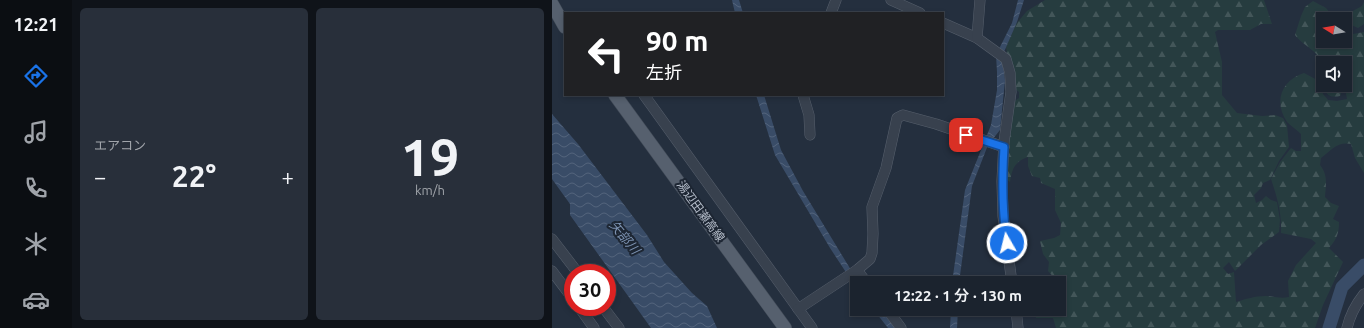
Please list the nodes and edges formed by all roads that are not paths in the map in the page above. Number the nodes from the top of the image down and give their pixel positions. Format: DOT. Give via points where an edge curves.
graph roads {
  1 [pos="836,0"];
  2 [pos="891,0"];
  3 [pos="980,0"];
  4 [pos="902,2"];
  5 [pos="552,4"];
  6 [pos="831,12"];
  7 [pos="918,12"];
  8 [pos="944,23"];
  9 [pos="564,25"];
  10 [pos="977,38"];
  11 [pos="616,96"];
  12 [pos="645,96"];
  13 [pos="804,96"];
  14 [pos="810,136"];
  15 [pos="1004,147"];
  16 [pos="552,239"];
  17 [pos="571,264"];
  18 [pos="552,271"];
  19 [pos="853,273"];
  20 [pos="857,276"];
  21 [pos="1011,276"];
  22 [pos="564,287"];
  23 [pos="1364,294"];
  24 [pos="798,309"];
  25 [pos="585,316"];
  26 [pos="610,316"];
  27 [pos="892,316"];
  28 [pos="1017,316"];
  29 [pos="594,328"];
  30 [pos="619,328"];
  31 [pos="785,328"];
  32 [pos="812,328"];
  33 [pos="901,328"];
  34 [pos="1018,328"];
  35 [pos="1347,328"];
  1 -- 6 [label="street"];
  2 -- 4 [label="street"];
  3 -- 10 [label="street"];
  4 -- 7 [label="street"];
  5 -- 9 [label="main road"];
  8 -- 10 [label="street"];
  10 -- 15 [label="street" via="1006,59 1010,73 1011,92"];
  11 -- 31 [label="main road, 湯辺田瀬高線"];
  12 -- 24 [label="street"];
  13 -- 14 [label="street"];
  15 -- 19 [label="street" via="903,115 897,118 886,168 872,207 872,253"];
  15 -- 21 [label="street" via="1003,216"];
  16 -- 17 [label="street"];
  18 -- 22 [label="street"];
  19 -- 20 [label="street"];
  19 -- 24 [label="street"];
  23 -- 35 [label="street" via="1348,321"];
  24 -- 32 [label="street"];
  25 -- 29 [label="street"];
  26 -- 30 [label="street"];
  27 -- 33 [label="street"];
  28 -- 34 [label="street"];
}
